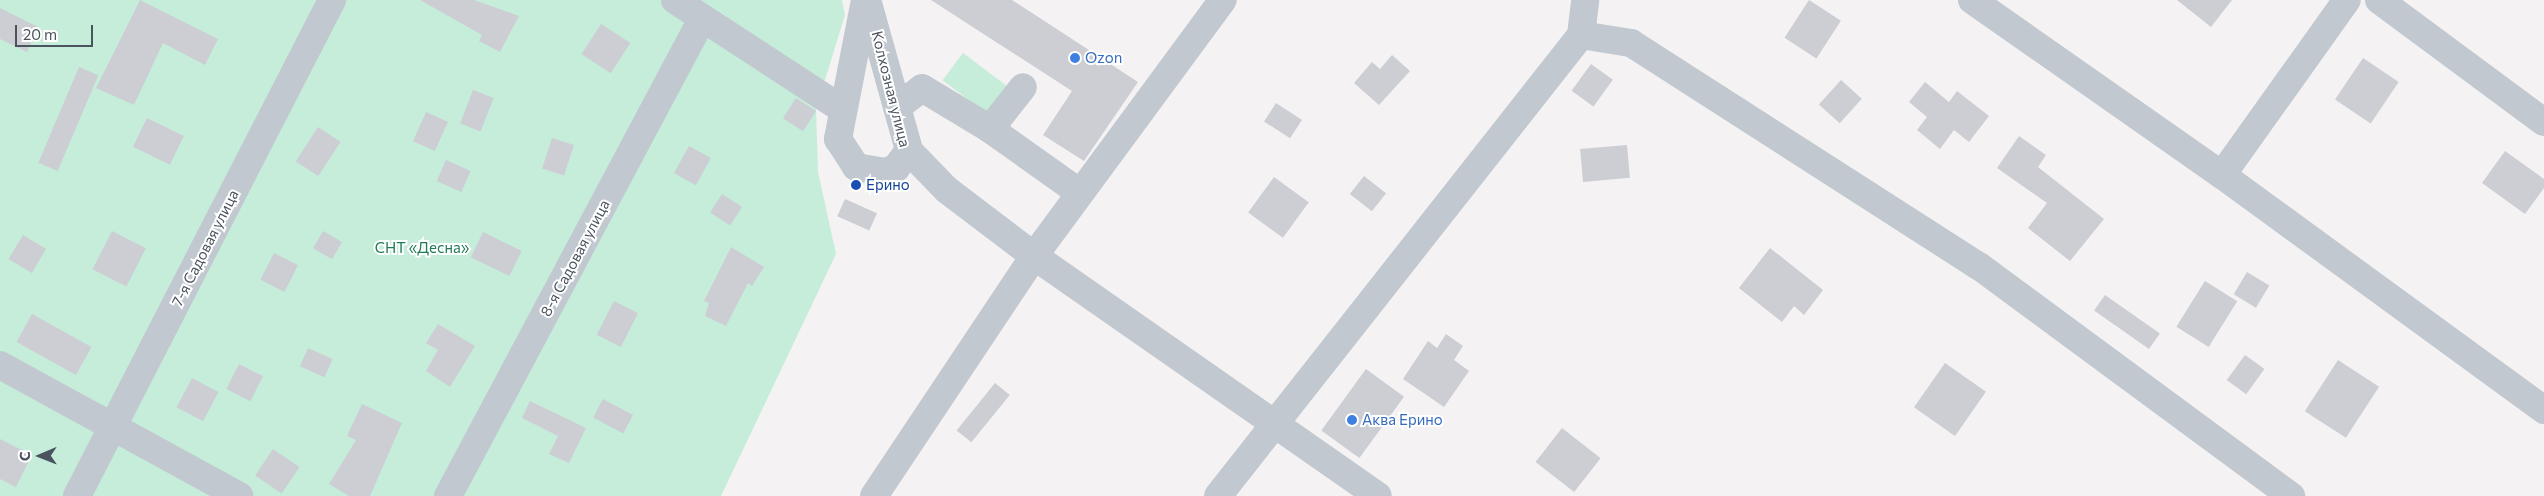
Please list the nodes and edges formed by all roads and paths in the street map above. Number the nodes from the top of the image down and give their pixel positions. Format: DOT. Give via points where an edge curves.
graph roads {
  1 [pos="332,0"];
  2 [pos="675,0"];
  3 [pos="866,0"];
  4 [pos="1223,0"];
  5 [pos="1586,0"];
  6 [pos="1972,0"];
  7 [pos="2347,0"];
  8 [pos="2379,0"];
  9 [pos="702,20"];
  10 [pos="1581,35"];
  11 [pos="1023,87"];
  12 [pos="898,108"];
  13 [pos="842,109"];
  14 [pos="2544,122"];
  15 [pos="990,129"];
  16 [pos="910,151"];
  17 [pos="2222,175"];
  18 [pos="1080,193"];
  19 [pos="1034,256"];
  20 [pos="0,365"];
  21 [pos="2544,410"];
  22 [pos="1274,421"];
  23 [pos="115,426"];
  24 [pos="77,496"];
  25 [pos="239,496"];
  26 [pos="448,496"];
  27 [pos="874,496"];
  28 [pos="1218,496"];
  29 [pos="1378,496"];
  30 [pos="2291,496"];
  1 -- 23 [label="street, 7-я Садовая улица"];
  2 -- 9 [label="street"];
  3 -- 12 [label="street, Колхозная улица"];
  3 -- 13 [label="street, Колхозная улица"];
  4 -- 18 [label="street"];
  5 -- 10 [label="street"];
  6 -- 17 [label="street"];
  7 -- 17 [label="street"];
  8 -- 14 [label="street"];
  9 -- 13 [label="street"];
  9 -- 26 [label="street, 8-я Садовая улица"];
  10 -- 22 [label="street"];
  10 -- 30 [label="street" via="1631,44 1979,266"];
  11 -- 15 [label="street"];
  12 -- 15 [label="street" via="922,88"];
  12 -- 16 [label="street, Колхозная улица"];
  13 -- 16 [label="street, Колхозная улица" via="838,139 856,167 884,172 899,165"];
  15 -- 18 [label="street"];
  16 -- 19 [label="street" via="947,190"];
  17 -- 21 [label="street"];
  18 -- 19 [label="street"];
  19 -- 22 [label="street"];
  19 -- 27 [label="street"];
  20 -- 23 [label="street"];
  22 -- 28 [label="street"];
  22 -- 29 [label="street"];
  23 -- 24 [label="street, 7-я Садовая улица"];
  23 -- 25 [label="street"];
}
